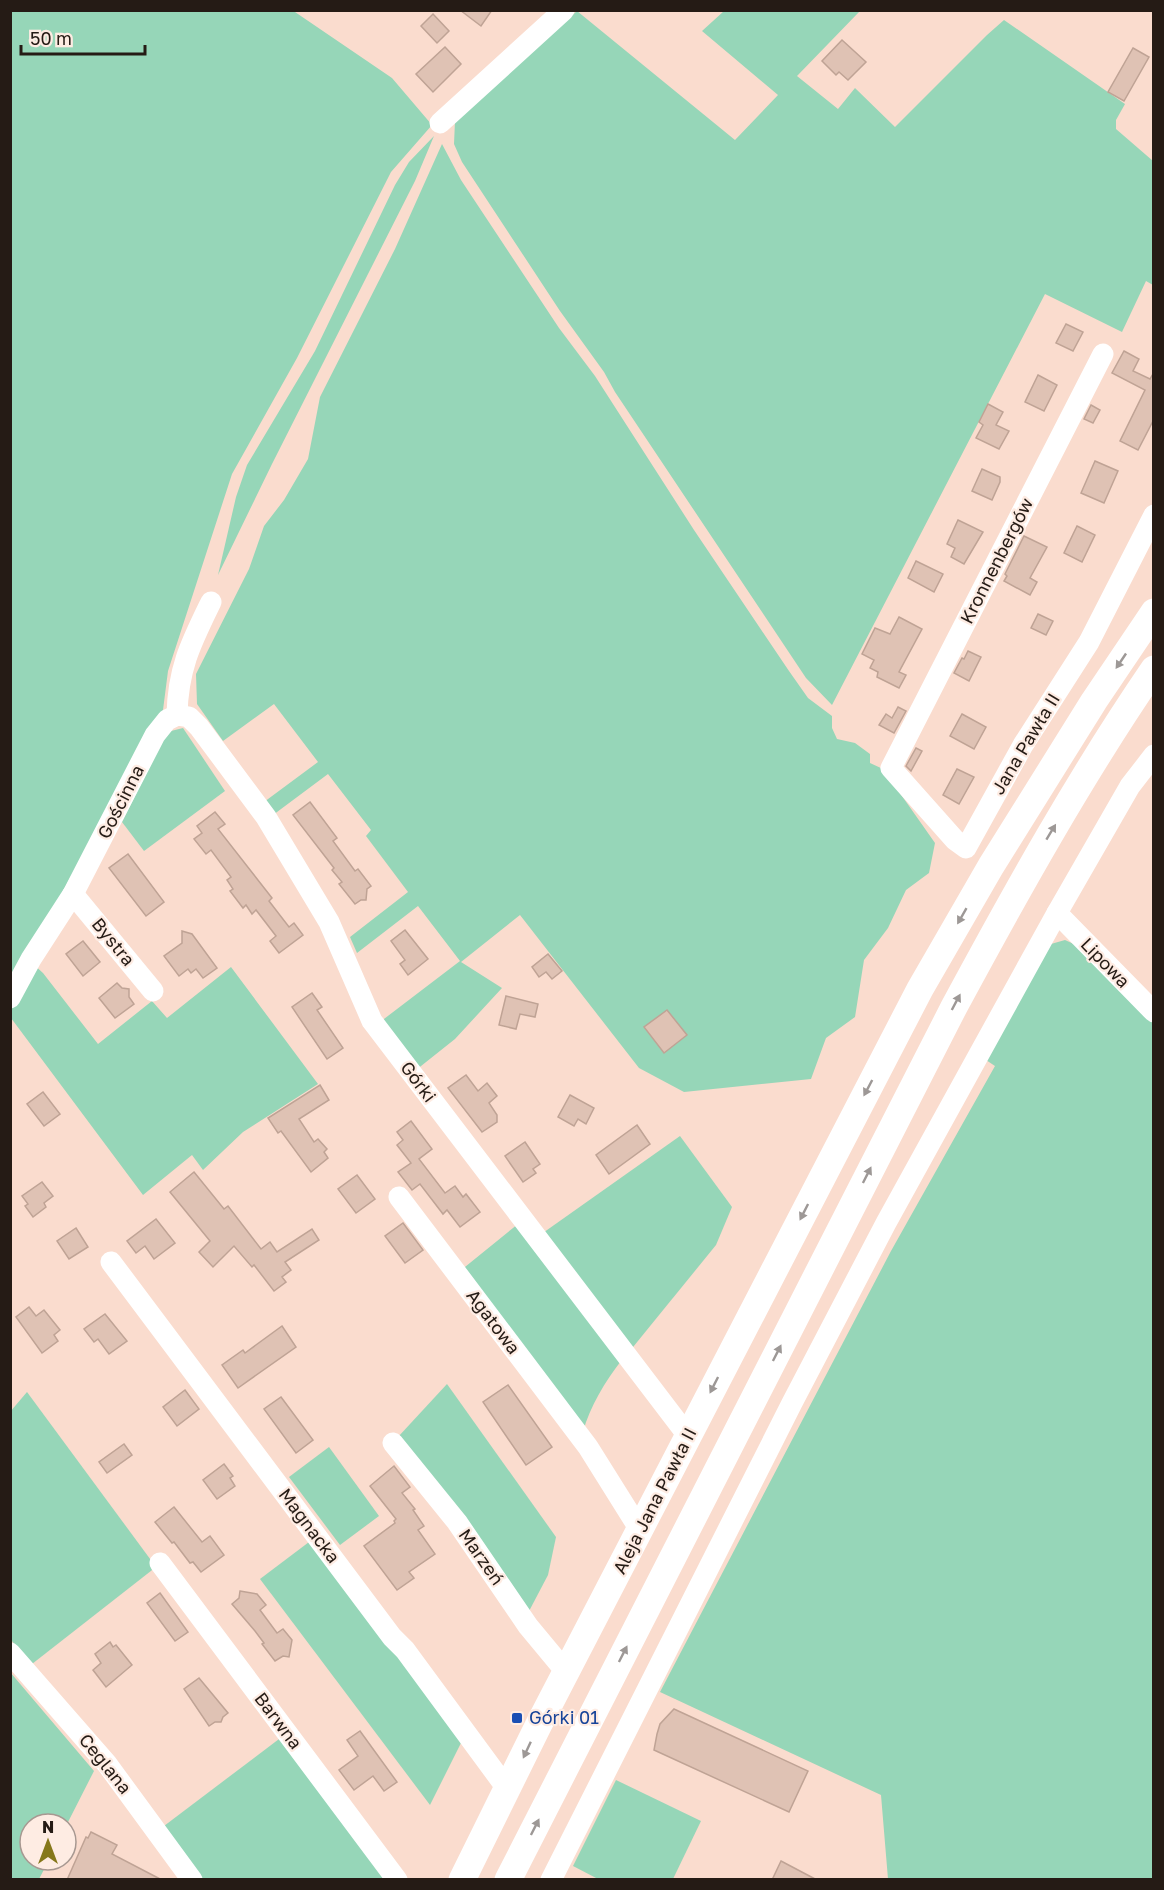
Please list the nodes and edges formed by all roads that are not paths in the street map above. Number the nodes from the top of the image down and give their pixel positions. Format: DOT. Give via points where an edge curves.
graph roads {
  1 [pos="564,10"];
  2 [pos="440,123"];
  3 [pos="1103,354"];
  4 [pos="1154,515"];
  5 [pos="210,602"];
  6 [pos="1154,612"];
  7 [pos="1154,669"];
  8 [pos="177,715"];
  9 [pos="1154,755"];
  10 [pos="966,848"];
  11 [pos="73,894"];
  12 [pos="1057,913"];
  13 [pos="153,991"];
  14 [pos="10,998"];
  15 [pos="1154,1012"];
  16 [pos="399,1197"];
  17 [pos="111,1262"];
  18 [pos="688,1436"];
  19 [pos="393,1443"];
  20 [pos="640,1530"];
  21 [pos="160,1563"];
  22 [pos="10,1653"];
  23 [pos="567,1673"];
  24 [pos="508,1790"];
  25 [pos="192,1880"];
  26 [pos="397,1880"];
  27 [pos="462,1880"];
  28 [pos="508,1880"];
  29 [pos="551,1880"];
  1 -- 2 [label="street"];
  3 -- 10 [label="street, Kronnenbergów" via="891,768"];
  4 -- 10 [label="street, Jana Pawła II" via="1089,642 1023,745"];
  5 -- 8 [label="street" via="182,667"];
  6 -- 18 [label="main road, Aleja Jana Pawła II, one-way" via="991,866 920,989"];
  28 -- 7 [label="main road, one-way" via="954,1007 1017,889"];
  8 -- 11 [label="street, Gościnna" via="167,720 155,735"];
  8 -- 18 [label="street, Górki" via="189,717 199,727 266,817 330,922 372,1021"];
  9 -- 12 [label="street" via="1130,786"];
  11 -- 13 [label="street, Bystra"];
  11 -- 14 [label="street, Gościnna"];
  12 -- 15 [label="street, Lipowa"];
  12 -- 29 [label="street" via="869,1254"];
  16 -- 20 [label="street, Agatowa" via="588,1447"];
  17 -- 24 [label="street, Magnacka"];
  18 -- 20 [label="main road, Aleja Jana Pawła II"];
  19 -- 23 [label="street, Marzeń" via="457,1522 528,1626"];
  20 -- 23 [label="main road, Aleja Jana Pawła II"];
  21 -- 26 [label="street, Barwna"];
  22 -- 25 [label="street, Ceglana" via="107,1764"];
  23 -- 24 [label="main road, Aleja Jana Pawła II, one-way"];
  24 -- 27 [label="main road, Aleja Jana Pawła II"];
}
